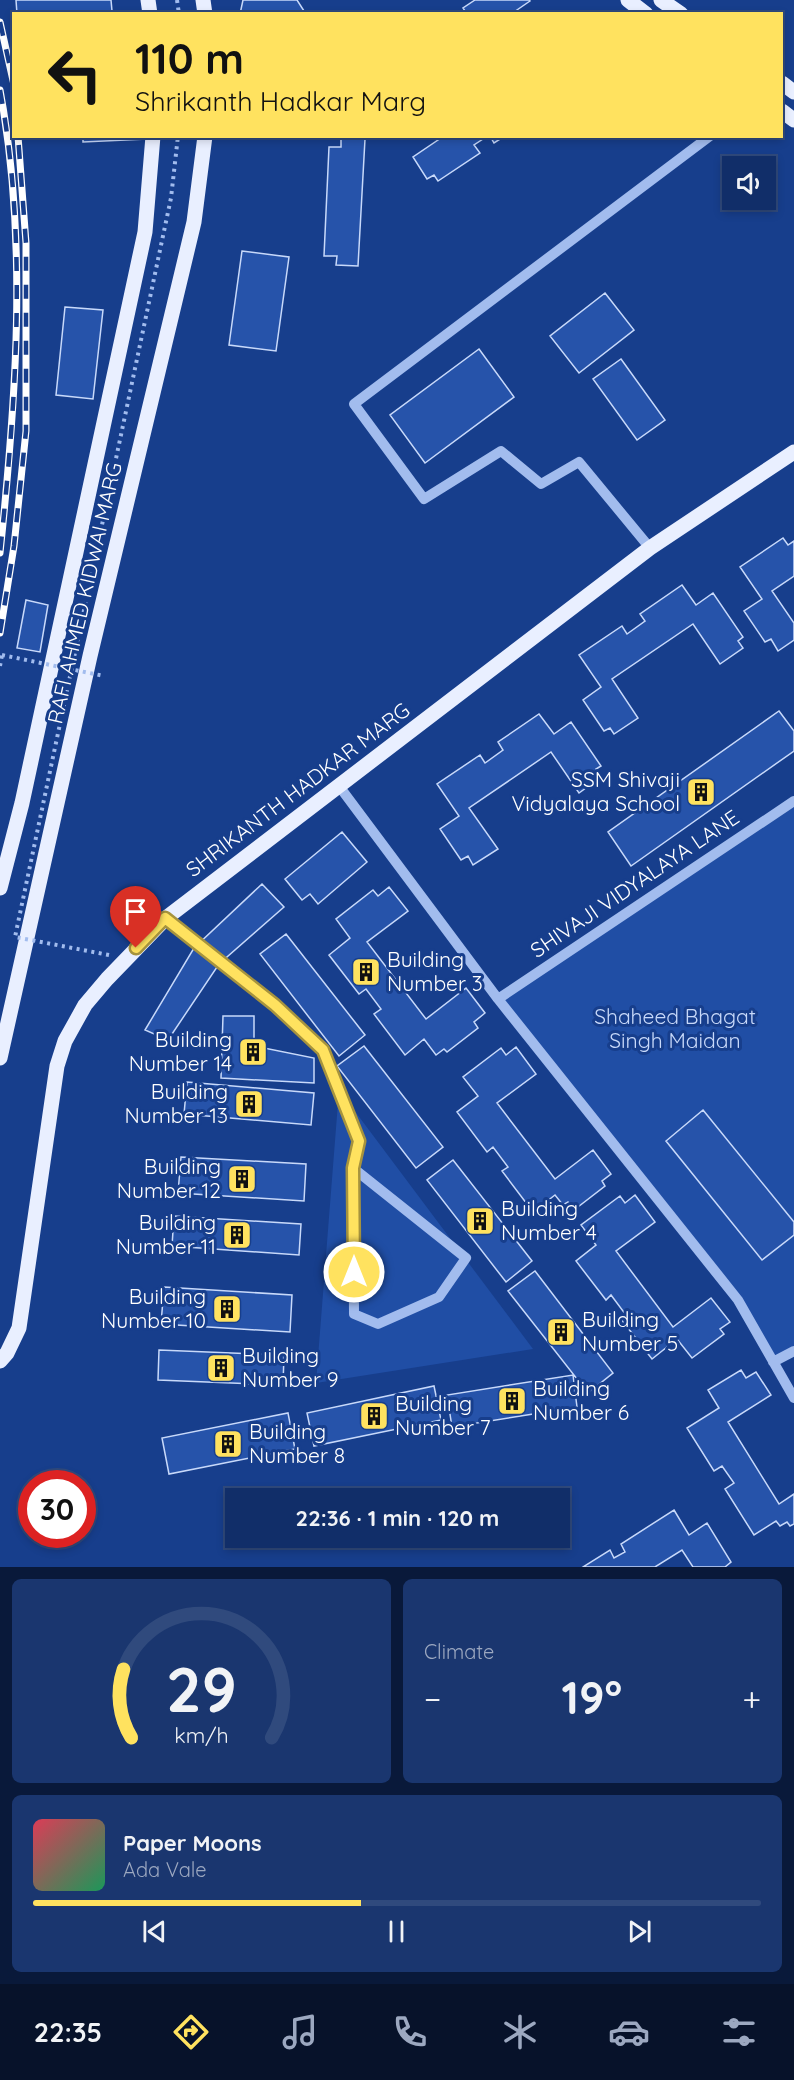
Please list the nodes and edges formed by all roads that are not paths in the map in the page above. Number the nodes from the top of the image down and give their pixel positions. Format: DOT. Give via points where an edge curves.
graph roads {
  1 [pos="629,0"];
  2 [pos="661,0"];
  3 [pos="644,12"];
  4 [pos="678,12"];
  5 [pos="153,138"];
  6 [pos="205,138"];
  7 [pos="707,138"];
  8 [pos="794,452"];
  9 [pos="650,548"];
  10 [pos="339,786"];
  11 [pos="794,801"];
  12 [pos="0,888"];
  13 [pos="165,918"];
  14 [pos="498,999"];
  15 [pos="0,1058"];
  16 [pos="353,1168"];
  17 [pos="794,1351"];
  18 [pos="0,1361"];
  19 [pos="773,1362"];
  20 [pos="794,1398"];
  1 -- 3 [label="main road"];
  2 -- 4 [label="main road"];
  5 -- 12 [label="main road, RAFI AHMED KIDWAI MARG" via="145,232 22,803"];
  6 -- 15 [label="main road, RAFI AHMED KIDWAI MARG" via="194,222 90,656"];
  7 -- 9 [label="street" via="354,404 424,499 501,451 541,484 579,462"];
  8 -- 9 [label="main road, SHRIKANTH HADKAR MARG"];
  9 -- 10 [label="main road, SHRIKANTH HADKAR MARG"];
  10 -- 13 [label="main road, SHRIKANTH HADKAR MARG"];
  10 -- 14 [label="street"];
  11 -- 14 [label="street, SHIVAJI VIDYALAYA LANE"];
  13 -- 16 [label="street" via="275,1005 323,1050 359,1141"];
  13 -- 18 [label="main road, SHRIKANTH HADKAR MARG" via="106,979 85,1005 65,1041 57,1066 19,1328"];
  14 -- 19 [label="street" via="738,1300"];
  16 -- 16 [label="street" via="466,1258 439,1297 378,1324 354,1314"];
  17 -- 19 [label="street"];
  19 -- 20 [label="street"];
}
